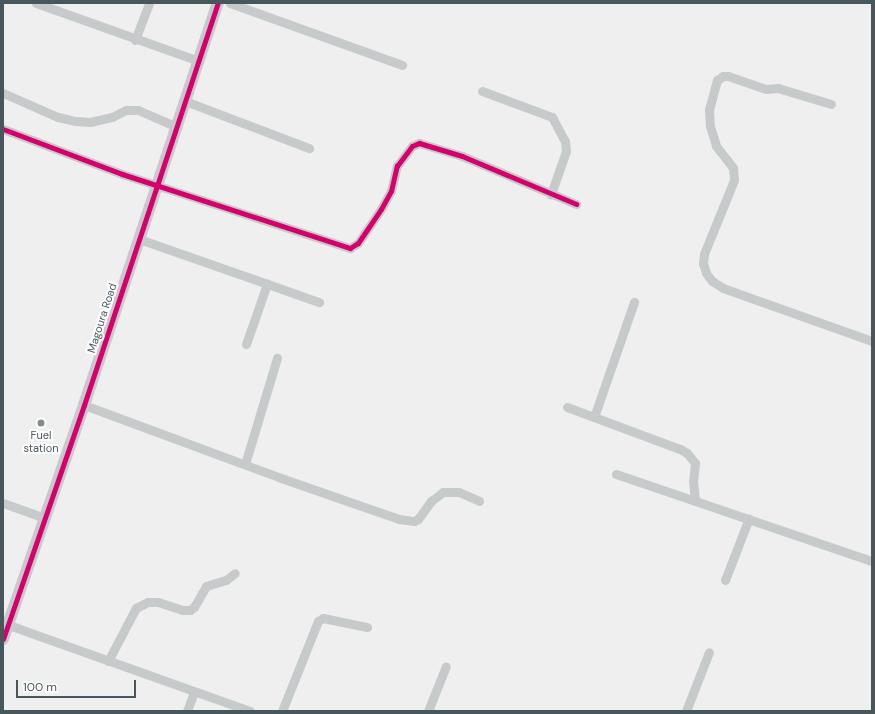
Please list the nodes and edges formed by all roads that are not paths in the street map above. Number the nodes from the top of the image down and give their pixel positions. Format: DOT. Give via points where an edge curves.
graph roads {
  1 [pos="36,3"];
  2 [pos="149,3"];
  3 [pos="218,3"];
  4 [pos="230,3"];
  5 [pos="135,40"];
  6 [pos="199,61"];
  7 [pos="402,65"];
  8 [pos="482,91"];
  9 [pos="3,93"];
  10 [pos="185,101"];
  11 [pos="831,104"];
  12 [pos="177,127"];
  13 [pos="3,129"];
  14 [pos="309,148"];
  15 [pos="158,184"];
  16 [pos="551,194"];
  17 [pos="576,204"];
  18 [pos="139,239"];
  19 [pos="267,284"];
  20 [pos="319,302"];
  21 [pos="634,302"];
  22 [pos="872,341"];
  23 [pos="246,344"];
  24 [pos="278,358"];
  25 [pos="84,405"];
  26 [pos="567,407"];
  27 [pos="594,417"];
  28 [pos="245,464"];
  29 [pos="616,474"];
  30 [pos="695,500"];
  31 [pos="479,501"];
  32 [pos="3,503"];
  33 [pos="45,518"];
  34 [pos="749,518"];
  35 [pos="872,561"];
  36 [pos="235,572"];
  37 [pos="725,580"];
  38 [pos="6,624"];
  39 [pos="367,627"];
  40 [pos="3,639"];
  41 [pos="709,652"];
  42 [pos="108,661"];
  43 [pos="446,666"];
  44 [pos="194,692"];
  45 [pos="187,711"];
  46 [pos="250,711"];
  47 [pos="282,711"];
  48 [pos="428,711"];
  49 [pos="686,711"];
  1 -- 5 [label="street"];
  2 -- 5 [label="street"];
  3 -- 6 [label="street, Magoura Road"];
  4 -- 7 [label="street"];
  5 -- 6 [label="street"];
  6 -- 10 [label="street, Magoura Road"];
  8 -- 16 [label="street" via="552,117 565,141 566,151"];
  9 -- 12 [label="street" via="58,117 74,121 90,122 112,117 126,110 138,110"];
  10 -- 12 [label="street, Magoura Road"];
  10 -- 14 [label="street"];
  11 -- 22 [label="street" via="778,88 766,89 728,76 717,80 709,109 710,126 716,146 733,168 734,180 704,254 703,263 712,281 723,288"];
  12 -- 15 [label="street, Magoura Road"];
  13 -- 15 [label="street" via="122,174"];
  15 -- 16 [label="street" via="350,248 358,243 385,203 391,191 397,166 412,146 419,143 462,156"];
  15 -- 18 [label="street, Magoura Road"];
  16 -- 17 [label="street"];
  18 -- 19 [label="street"];
  18 -- 25 [label="street, Magoura Road"];
  19 -- 20 [label="street"];
  19 -- 23 [label="street"];
  21 -- 27 [label="street"];
  24 -- 28 [label="street"];
  25 -- 28 [label="street"];
  25 -- 33 [label="street, Magoura Road"];
  26 -- 27 [label="street"];
  27 -- 30 [label="street" via="687,453 695,463"];
  28 -- 31 [label="street" via="408,521 418,519 431,501 443,492 459,492"];
  29 -- 30 [label="street"];
  30 -- 34 [label="street"];
  32 -- 33 [label="street"];
  33 -- 38 [label="street, Magoura Road"];
  34 -- 35 [label="street"];
  34 -- 37 [label="street"];
  36 -- 42 [label="street" via="226,580 206,586 190,610 158,602 148,602 136,608"];
  38 -- 40 [label="street, Magoura Road"];
  38 -- 42 [label="street"];
  39 -- 47 [label="street" via="323,618 318,621"];
  41 -- 49 [label="street"];
  42 -- 44 [label="street"];
  43 -- 48 [label="street"];
  44 -- 45 [label="street"];
  44 -- 46 [label="street"];
}
